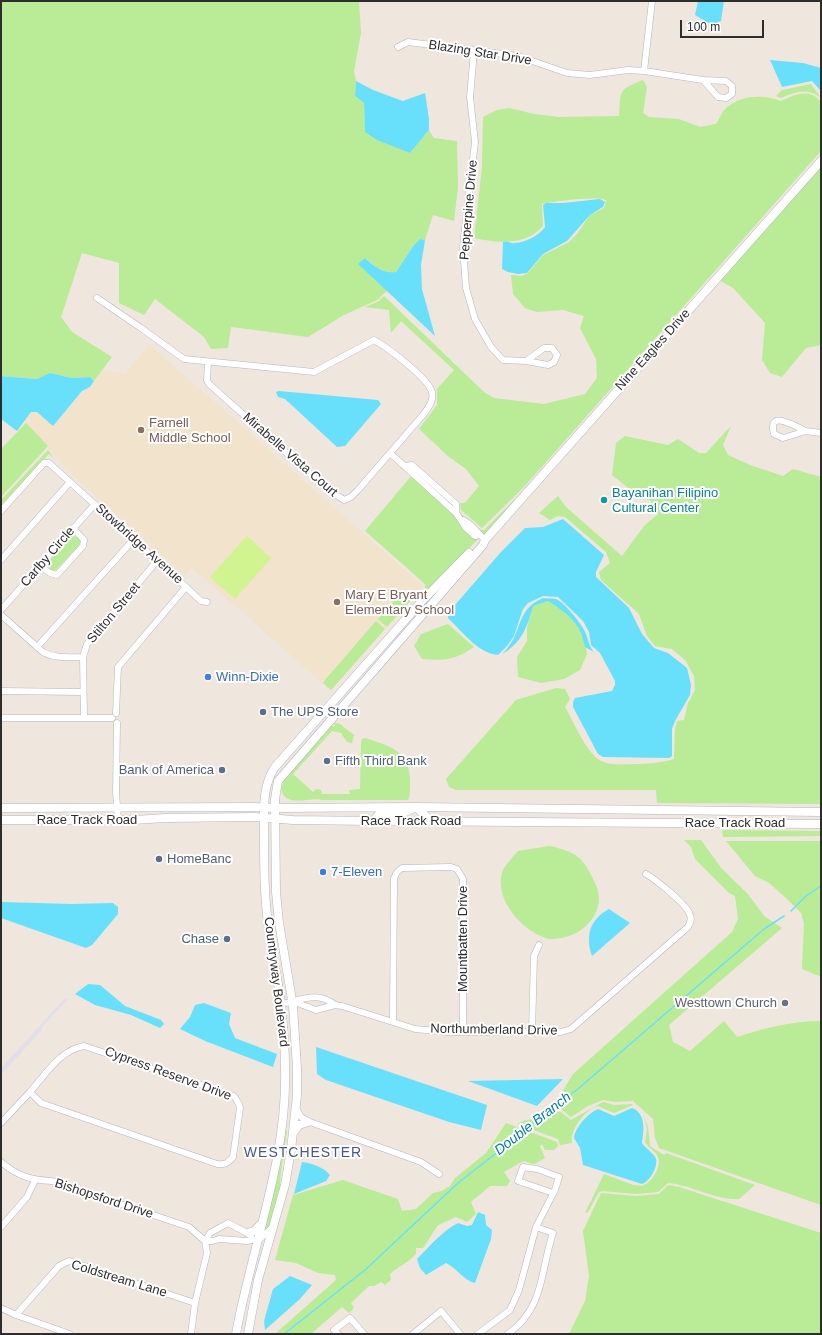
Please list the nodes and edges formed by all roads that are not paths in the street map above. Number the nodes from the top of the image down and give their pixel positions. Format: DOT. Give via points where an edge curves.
graph roads {
  1 [pos="652,1"];
  2 [pos="398,47"];
  3 [pos="474,51"];
  4 [pos="644,71"];
  5 [pos="703,80"];
  6 [pos="821,161"];
  7 [pos="97,298"];
  8 [pos="526,361"];
  9 [pos="208,362"];
  10 [pos="806,431"];
  11 [pos="821,433"];
  12 [pos="390,453"];
  13 [pos="70,482"];
  14 [pos="95,504"];
  15 [pos="1,511"];
  16 [pos="73,528"];
  17 [pos="482,537"];
  18 [pos="134,539"];
  19 [pos="1,560"];
  20 [pos="157,561"];
  21 [pos="40,566"];
  22 [pos="186,587"];
  23 [pos="204,602"];
  24 [pos="424,605"];
  25 [pos="1,610"];
  26 [pos="1,615"];
  27 [pos="37,647"];
  28 [pos="83,657"];
  29 [pos="1,691"];
  30 [pos="82,692"];
  31 [pos="1,718"];
  32 [pos="84,718"];
  33 [pos="117,723"];
  34 [pos="117,807"];
  35 [pos="264,807"];
  36 [pos="1,808"];
  37 [pos="275,808"];
  38 [pos="416,808"];
  39 [pos="711,810"];
  40 [pos="821,812"];
  41 [pos="264,817"];
  42 [pos="275,817"];
  43 [pos="1,820"];
  44 [pos="118,820"];
  45 [pos="373,821"];
  46 [pos="431,821"];
  47 [pos="712,823"];
  48 [pos="821,824"];
  49 [pos="646,874"];
  50 [pos="268,930"];
  51 [pos="539,945"];
  52 [pos="294,1002"];
  53 [pos="281,1004"];
  54 [pos="335,1005"];
  55 [pos="393,1022"];
  56 [pos="463,1032"];
  57 [pos="532,1032"];
  58 [pos="285,1061"];
  59 [pos="297,1081"];
  60 [pos="30,1092"];
  61 [pos="296,1107"];
  62 [pos="295,1120"];
  63 [pos="309,1122"];
  64 [pos="1,1123"];
  65 [pos="282,1128"];
  66 [pos="293,1135"];
  67 [pos="1,1162"];
  68 [pos="439,1174"];
  69 [pos="36,1180"];
  70 [pos="553,1193"];
  71 [pos="262,1221"];
  72 [pos="1,1227"];
  73 [pos="273,1227"];
  74 [pos="536,1227"];
  75 [pos="248,1237"];
  76 [pos="257,1239"];
  77 [pos="205,1241"];
  78 [pos="253,1255"];
  79 [pos="195,1303"];
  80 [pos="1,1308"];
  81 [pos="252,1308"];
  82 [pos="16,1315"];
  83 [pos="70,1334"];
  84 [pos="191,1334"];
  85 [pos="236,1334"];
  86 [pos="248,1334"];
  87 [pos="338,1334"];
  88 [pos="364,1334"];
  89 [pos="413,1334"];
  90 [pos="460,1334"];
  91 [pos="478,1334"];
  92 [pos="508,1334"];
  1 -- 4 [label="street"];
  2 -- 3 [label="street, Blazing Star Drive" via="408,42"];
  3 -- 4 [label="street, Blazing Star Drive" via="518,56 534,60 554,70 577,74"];
  3 -- 8 [label="street, Pepperpine Drive" via="470,97 475,142 463,247 466,288 475,319 499,356 503,360"];
  4 -- 5 [label="street, Blazing Star Drive"];
  5 -- 5 [label="street, Blazing Star Drive" via="718,96 726,98 732,94 732,86 726,81"];
  6 -- 17 [label="street, Nine Eagles Drive"];
  7 -- 9 [label="street, Mirabelle Vista Court" via="184,359"];
  8 -- 8 [label="street, Pepperpine Drive" via="544,348 552,348 557,355 554,362 548,365"];
  9 -- 12 [label="street, Mirabelle Vista Court" via="209,384 335,496 344,500 351,497"];
  9 -- 12 [label="street, Mirabelle Vista Court" via="314,372 374,340 385,346 427,384 432,393 430,405 424,415"];
  10 -- 10 [label="street" via="783,420 778,420 772,428 774,434 783,438"];
  10 -- 11 [label="street"];
  12 -- 17 [label="street" via="404,466 412,464 456,504 456,513 466,528 475,536"];
  13 -- 14 [label="street, Stowbridge Avenue"];
  13 -- 15 [label="street, Stowbridge Avenue" via="50,464 44,463"];
  13 -- 19 [label="street"];
  14 -- 16 [label="street, Carlby Circle"];
  14 -- 18 [label="street, Stowbridge Avenue"];
  16 -- 21 [label="street, Carlby Circle"];
  16 -- 21 [label="street" via="84,540 83,546 57,575"];
  17 -- 24 [label="street, Nine Eagles Drive"];
  18 -- 20 [label="street, Stowbridge Avenue"];
  18 -- 27 [label="street"];
  20 -- 22 [label="street, Stowbridge Avenue"];
  20 -- 28 [label="street, Stilton Street" via="92,636"];
  21 -- 25 [label="street, Carlby Circle"];
  22 -- 23 [label="street"];
  22 -- 32 [label="street, Stowbridge Avenue" via="118,667 114,716"];
  24 -- 35 [label="street, Nine Eagles Drive" via="275,767 267,781"];
  24 -- 37 [label="street, Nine Eagles Drive" via="280,778 275,790"];
  26 -- 27 [label="street"];
  27 -- 28 [label="street" via="51,656"];
  28 -- 30 [label="street, Stilton Street"];
  29 -- 30 [label="street"];
  30 -- 32 [label="street, Stilton Street"];
  31 -- 32 [label="street"];
  33 -- 34 [label="street"];
  34 -- 35 [label="street, Race Track Road"];
  34 -- 36 [label="street, Race Track Road"];
  34 -- 44 [label="street"];
  35 -- 37 [label="street, Race Track Road"];
  35 -- 41 [label="street, Nine Eagles Drive"];
  37 -- 38 [label="street, Race Track Road"];
  37 -- 42 [label="street, Nine Eagles Drive"];
  38 -- 39 [label="street, Race Track Road"];
  38 -- 45 [label="street" via="404,813 380,814"];
  38 -- 46 [label="street"];
  39 -- 40 [label="street, Race Track Road"];
  39 -- 47 [label="street"];
  41 -- 42 [label="street, Race Track Road"];
  41 -- 44 [label="street, Race Track Road"];
  41 -- 50 [label="street, Countryway Boulevard"];
  42 -- 45 [label="street, Race Track Road" via="294,820"];
  42 -- 52 [label="street, Countryway Boulevard" via="279,923"];
  43 -- 44 [label="street, Race Track Road"];
  45 -- 46 [label="street, Race Track Road"];
  46 -- 47 [label="street, Race Track Road"];
  47 -- 48 [label="street, Race Track Road"];
  49 -- 57 [label="street, Northumberland Drive" via="658,882 690,914 691,922 688,927 579,1023 561,1032"];
  50 -- 52 [label="street" via="274,944 283,990 286,997"];
  50 -- 53 [label="street, Countryway Boulevard"];
  51 -- 57 [label="street" via="534,956"];
  52 -- 53 [label="street, Northumberland Drive"];
  52 -- 54 [label="street" via="316,1010"];
  52 -- 54 [label="street, Northumberland Drive" via="311,996 330,1000"];
  52 -- 59 [label="street, Countryway Boulevard"];
  53 -- 58 [label="street, Countryway Boulevard"];
  53 -- 59 [label="street" via="290,1019"];
  54 -- 55 [label="street, Northumberland Drive"];
  55 -- 56 [label="street, Northumberland Drive" via="415,1029"];
  55 -- 56 [label="street, Mountbatten Drive" via="394,878 402,868 451,867 457,869 464,879"];
  56 -- 57 [label="street, Northumberland Drive"];
  58 -- 62 [label="street" via="289,1075 289,1108"];
  58 -- 65 [label="street, Countryway Boulevard"];
  59 -- 61 [label="street, Countryway Boulevard"];
  60 -- 60 [label="street, Cypress Reserve Drive" via="65,1053 84,1046 92,1048 234,1096 240,1108 234,1152 228,1162 217,1164 52,1108"];
  60 -- 64 [label="street, Cypress Reserve Drive"];
  61 -- 62 [label="street, Countryway Boulevard"];
  61 -- 63 [label="street" via="301,1117"];
  62 -- 63 [label="street"];
  62 -- 65 [label="street"];
  62 -- 66 [label="street, Countryway Boulevard"];
  63 -- 66 [label="street" via="299,1125"];
  63 -- 68 [label="street" via="421,1162"];
  65 -- 71 [label="street, Countryway Boulevard" via="273,1182"];
  66 -- 73 [label="street, Countryway Boulevard" via="285,1185"];
  67 -- 69 [label="street, Bishopsford Drive" via="16,1174"];
  69 -- 72 [label="street" via="27,1197"];
  69 -- 77 [label="street, Bishopsford Drive" via="52,1181 189,1227"];
  70 -- 70 [label="street" via="518,1181 523,1167 559,1177"];
  70 -- 74 [label="street"];
  71 -- 75 [label="street" via="257,1230"];
  71 -- 76 [label="street, Countryway Boulevard"];
  73 -- 76 [label="street"];
  73 -- 81 [label="street, Countryway Boulevard"];
  74 -- 91 [label="street" via="519,1290 510,1310"];
  74 -- 92 [label="street" via="553,1233 546,1254 538,1297 528,1316"];
  75 -- 76 [label="street"];
  75 -- 77 [label="street"];
  75 -- 77 [label="street" via="228,1224 210,1233"];
  75 -- 78 [label="street"];
  76 -- 78 [label="street, Countryway Boulevard"];
  76 -- 81 [label="street" via="261,1250 252,1289"];
  77 -- 79 [label="street" via="206,1253"];
  78 -- 85 [label="street, Countryway Boulevard"];
  79 -- 82 [label="street, Coldstream Lane" via="69,1261 59,1266"];
  79 -- 84 [label="street"];
  80 -- 82 [label="street"];
  81 -- 86 [label="street, Countryway Boulevard"];
  82 -- 83 [label="street"];
  87 -- 88 [label="street" via="334,1330 350,1318"];
  89 -- 90 [label="street" via="440,1311"];
}
